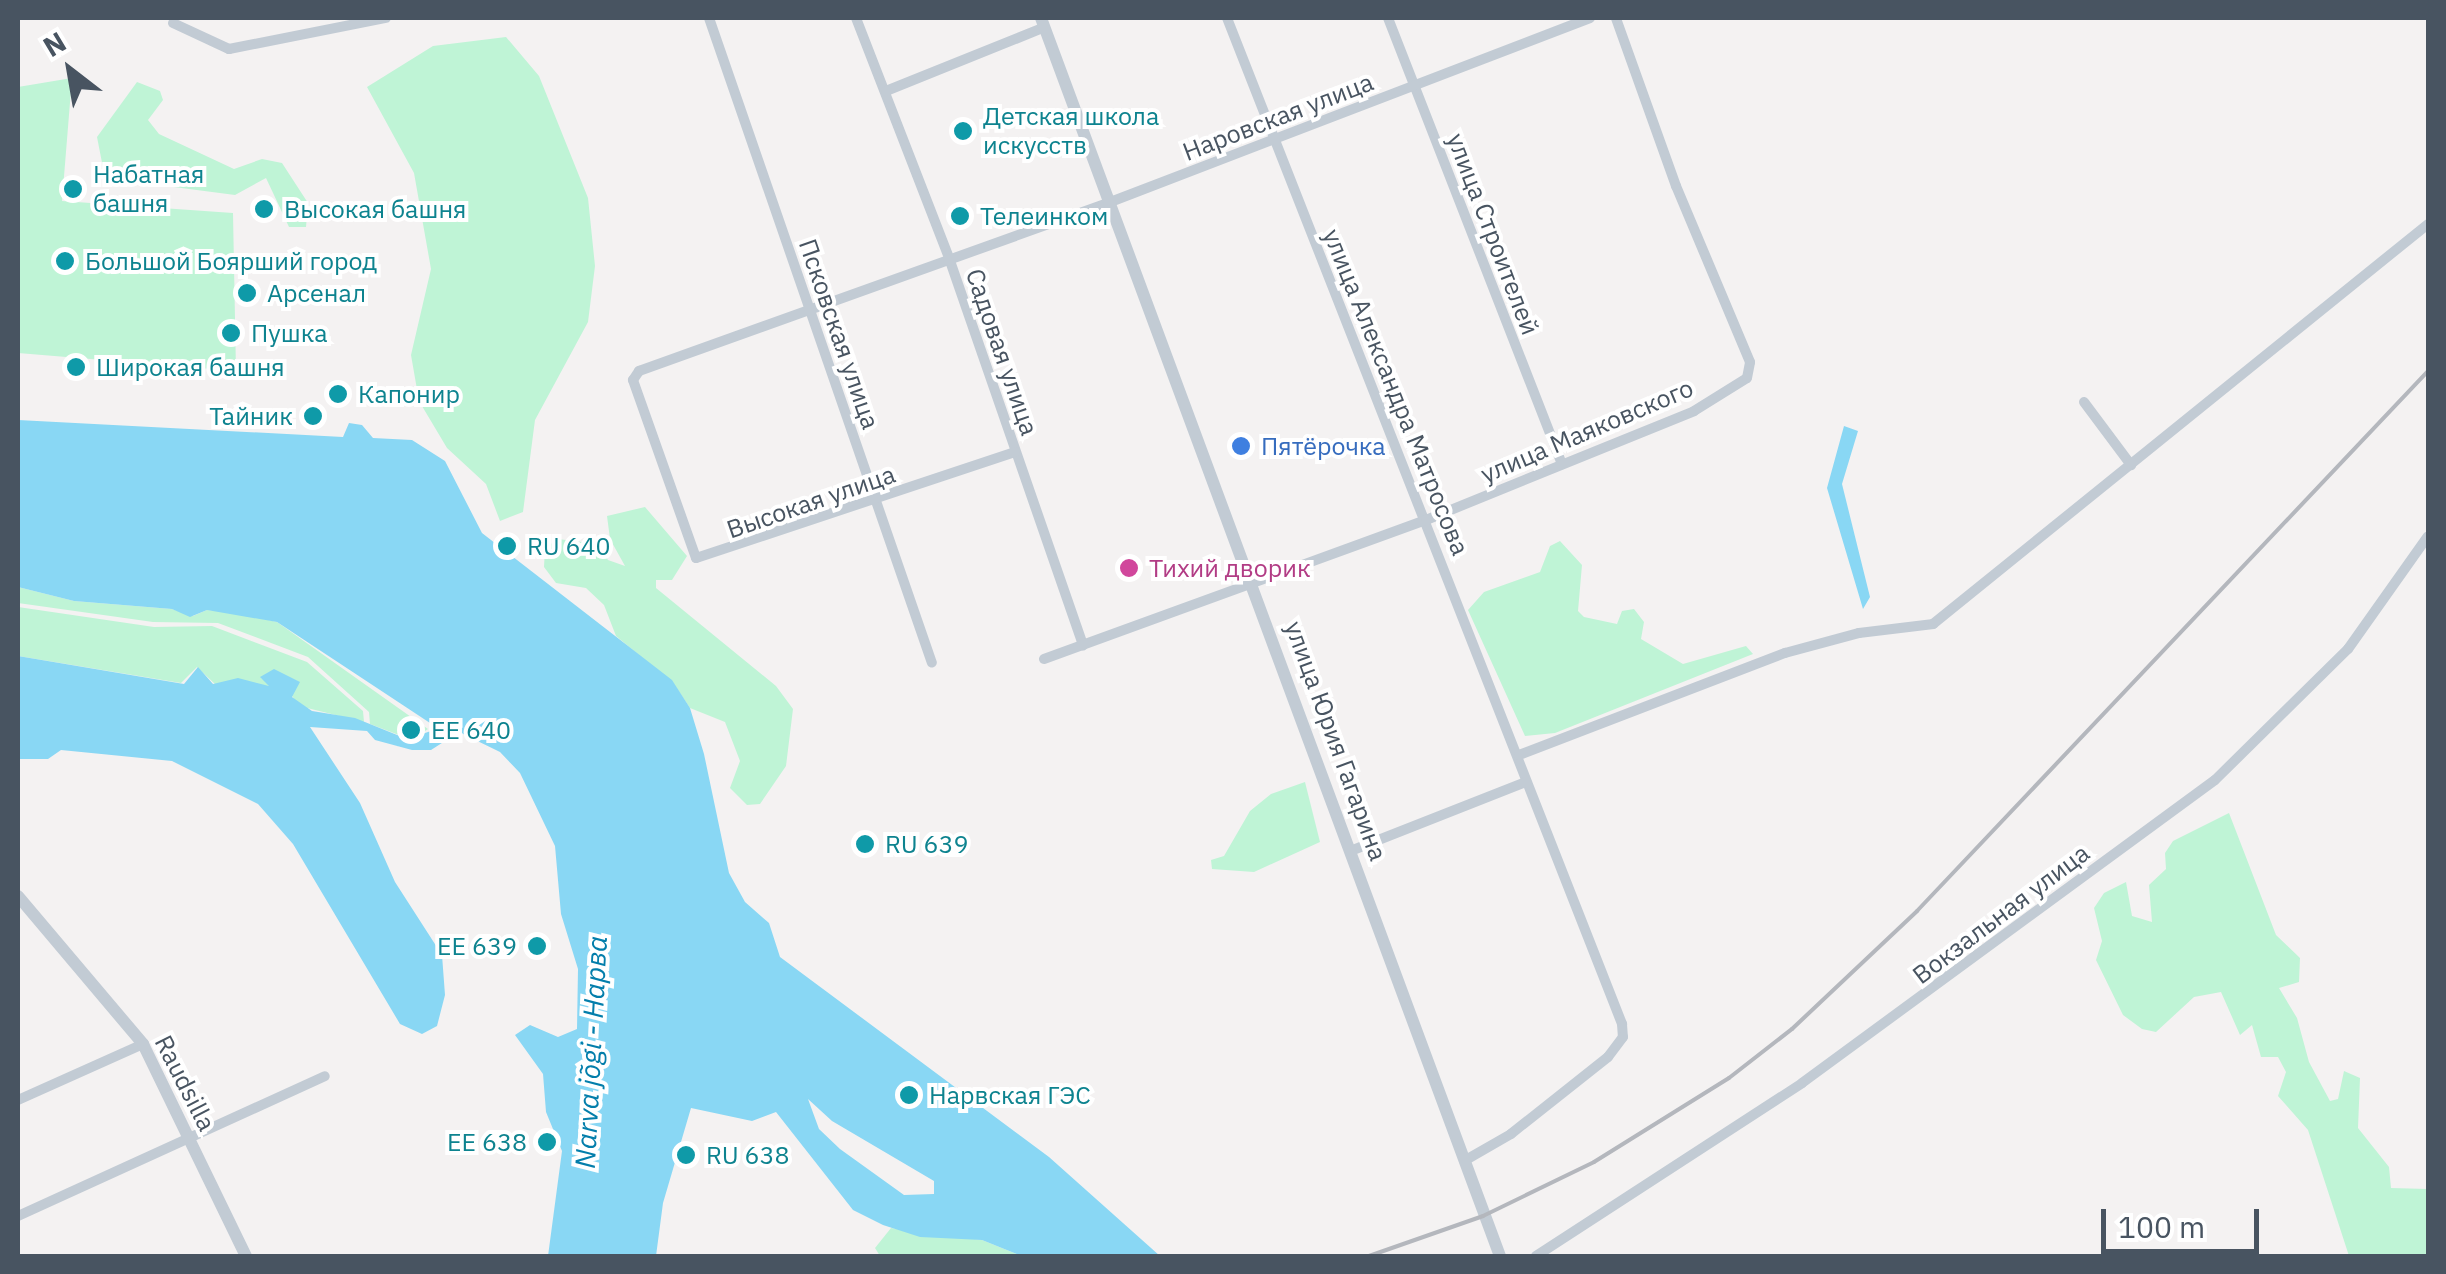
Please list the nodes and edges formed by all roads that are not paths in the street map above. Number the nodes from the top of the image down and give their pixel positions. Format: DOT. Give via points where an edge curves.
graph roads {
  1 [pos="386,18"];
  2 [pos="708,18"];
  3 [pos="856,18"];
  4 [pos="1227,18"];
  5 [pos="1388,18"];
  6 [pos="1590,18"];
  7 [pos="1616,18"];
  8 [pos="1044,22"];
  9 [pos="173,23"];
  10 [pos="1414,86"];
  11 [pos="886,91"];
  12 [pos="1277,140"];
  13 [pos="1112,201"];
  14 [pos="2428,224"];
  15 [pos="949,258"];
  16 [pos="809,307"];
  17 [pos="639,372"];
  18 [pos="2084,402"];
  19 [pos="1015,452"];
  20 [pos="1562,464"];
  21 [pos="2131,465"];
  22 [pos="874,501"];
  23 [pos="1426,520"];
  24 [pos="2428,536"];
  25 [pos="1254,583"];
  26 [pos="1083,645"];
  27 [pos="1044,659"];
  28 [pos="932,663"];
  29 [pos="1519,754"];
  30 [pos="1526,782"];
  31 [pos="1353,850"];
  32 [pos="18,896"];
  33 [pos="142,1044"];
  34 [pos="325,1076"];
  35 [pos="18,1100"];
  36 [pos="187,1135"];
  37 [pos="1464,1161"];
  38 [pos="18,1216"];
  39 [pos="246,1256"];
  40 [pos="1500,1256"];
  41 [pos="1536,1256"];
  1 -- 9 [label="street" via="229,49"];
  2 -- 16 [label="street, Псковская улица"];
  3 -- 11 [label="street, Садовая улица"];
  4 -- 12 [label="street, улица Александра Матросова"];
  5 -- 10 [label="street, улица Строителей"];
  6 -- 10 [label="street, Наровская улица"];
  7 -- 20 [label="street, улица Маяковского" via="1676,186 1750,362 1747,378 1694,411"];
  8 -- 11 [label="street"];
  8 -- 13 [label="street, улица Юрия Гагарина"];
  10 -- 12 [label="street, Наровская улица"];
  10 -- 20 [label="street, улица Строителей"];
  11 -- 15 [label="street, Садовая улица"];
  12 -- 13 [label="street, Наровская улица"];
  12 -- 23 [label="street, улица Александра Матросова"];
  13 -- 15 [label="street, Наровская улица"];
  13 -- 25 [label="street, улица Юрия Гагарина"];
  14 -- 21 [label="street"];
  15 -- 16 [label="street, Наровская улица"];
  15 -- 19 [label="street, Садовая улица"];
  16 -- 17 [label="street, Наровская улица"];
  16 -- 22 [label="street, Псковская улица"];
  17 -- 22 [label="street, Высокая улица" via="632,390 696,558"];
  18 -- 21 [label="street"];
  19 -- 22 [label="street, Высокая улица"];
  19 -- 26 [label="street, Садовая улица"];
  20 -- 23 [label="street, улица Маяковского"];
  21 -- 29 [label="street" via="1933,624 1860,633 1785,653"];
  22 -- 28 [label="street, Псковская улица"];
  23 -- 25 [label="street, улица Маяковского"];
  23 -- 29 [label="street, улица Александра Матросова"];
  24 -- 41 [label="street, Вокзальная улица" via="2348,649 2215,780 1802,1083"];
  25 -- 26 [label="street, улица Маяковского"];
  25 -- 31 [label="street, улица Юрия Гагарина"];
  26 -- 27 [label="street, улица Маяковского"];
  29 -- 30 [label="street, улица Александра Матросова"];
  30 -- 31 [label="street"];
  30 -- 37 [label="street, улица Александра Матросова" via="1613,990 1624,1037 1543,1110"];
  31 -- 37 [label="street, улица Юрия Гагарина"];
  32 -- 33 [label="street, Raudsilla" via="40,914 58,947"];
  33 -- 35 [label="street"];
  33 -- 36 [label="street, Raudsilla"];
  34 -- 36 [label="street"];
  36 -- 38 [label="street"];
  36 -- 39 [label="street, Raudsilla"];
  37 -- 40 [label="street, улица Юрия Гагарина"];
}
